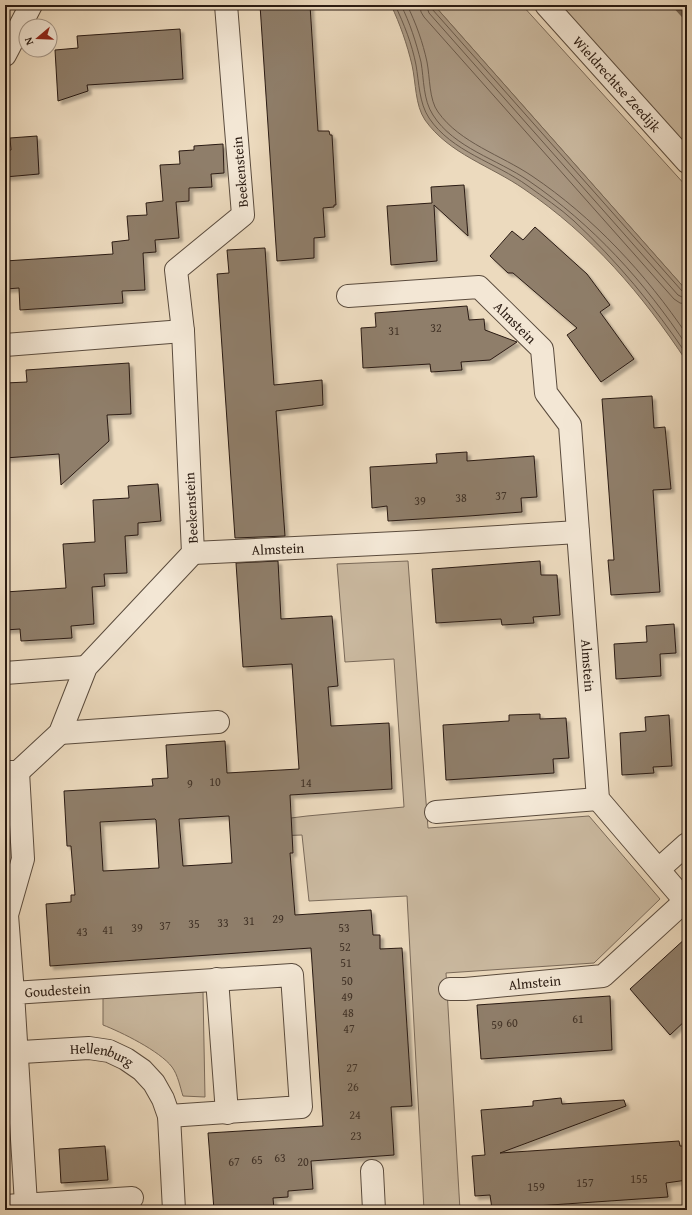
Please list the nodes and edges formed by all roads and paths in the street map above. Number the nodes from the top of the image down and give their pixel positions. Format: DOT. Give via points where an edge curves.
graph roads {
  1 [pos="36,5"];
  2 [pos="226,5"];
  3 [pos="546,5"];
  4 [pos="5,55"];
  5 [pos="687,162"];
  6 [pos="348,296"];
  7 [pos="183,331"];
  8 [pos="5,345"];
  9 [pos="578,532"];
  10 [pos="193,553"];
  11 [pos="86,667"];
  12 [pos="5,673"];
  13 [pos="218,722"];
  14 [pos="60,733"];
  15 [pos="11,772"];
  16 [pos="598,799"];
  17 [pos="436,812"];
  18 [pos="687,844"];
  19 [pos="659,869"];
  20 [pos="686,902"];
  21 [pos="216,980"];
  22 [pos="450,989"];
  23 [pos="13,993"];
  24 [pos="11,1053"];
  25 [pos="227,1112"];
  26 [pos="168,1116"];
  27 [pos="372,1171"];
  28 [pos="132,1198"];
  29 [pos="15,1205"];
  30 [pos="174,1210"];
  31 [pos="374,1210"];
  1 -- 4 [label="street"];
  2 -- 7 [label="street, Beekenstein" via="243,215 176,270"];
  3 -- 5 [label="street, Wieldrechtse Zeedijk"];
  6 -- 9 [label="street, Almstein" via="478,287 542,349 546,393 570,425"];
  7 -- 8 [label="street"];
  7 -- 10 [label="street, Beekenstein"];
  9 -- 10 [label="street, Almstein"];
  9 -- 16 [label="street, Almstein"];
  10 -- 11 [label="street, Beekenstein"];
  11 -- 12 [label="street"];
  11 -- 14 [label="street, Beekenstein"];
  13 -- 14 [label="street"];
  14 -- 15 [label="street, Beekenstein"];
  15 -- 23 [label="street, Beekenstein" via="23,859 7,915"];
  16 -- 17 [label="street"];
  16 -- 19 [label="street, Almstein"];
  18 -- 19 [label="street"];
  19 -- 20 [label="street, Almstein"];
  20 -- 22 [label="street, Almstein" via="603,976"];
  21 -- 23 [label="street, Goudestein"];
  21 -- 25 [label="street"];
  21 -- 25 [label="street, Goudestein" via="292,975 301,1107"];
  23 -- 24 [label="street, Goudestein"];
  24 -- 26 [label="street, Hellenburg" via="89,1048 109,1051 142,1070 154,1083 163,1098"];
  24 -- 29 [label="street, Goudestein"];
  25 -- 26 [label="street, Goudestein"];
  26 -- 30 [label="street, Hellenburg"];
  27 -- 31 [label="street"];
  28 -- 29 [label="street, Goudestein"];
}
